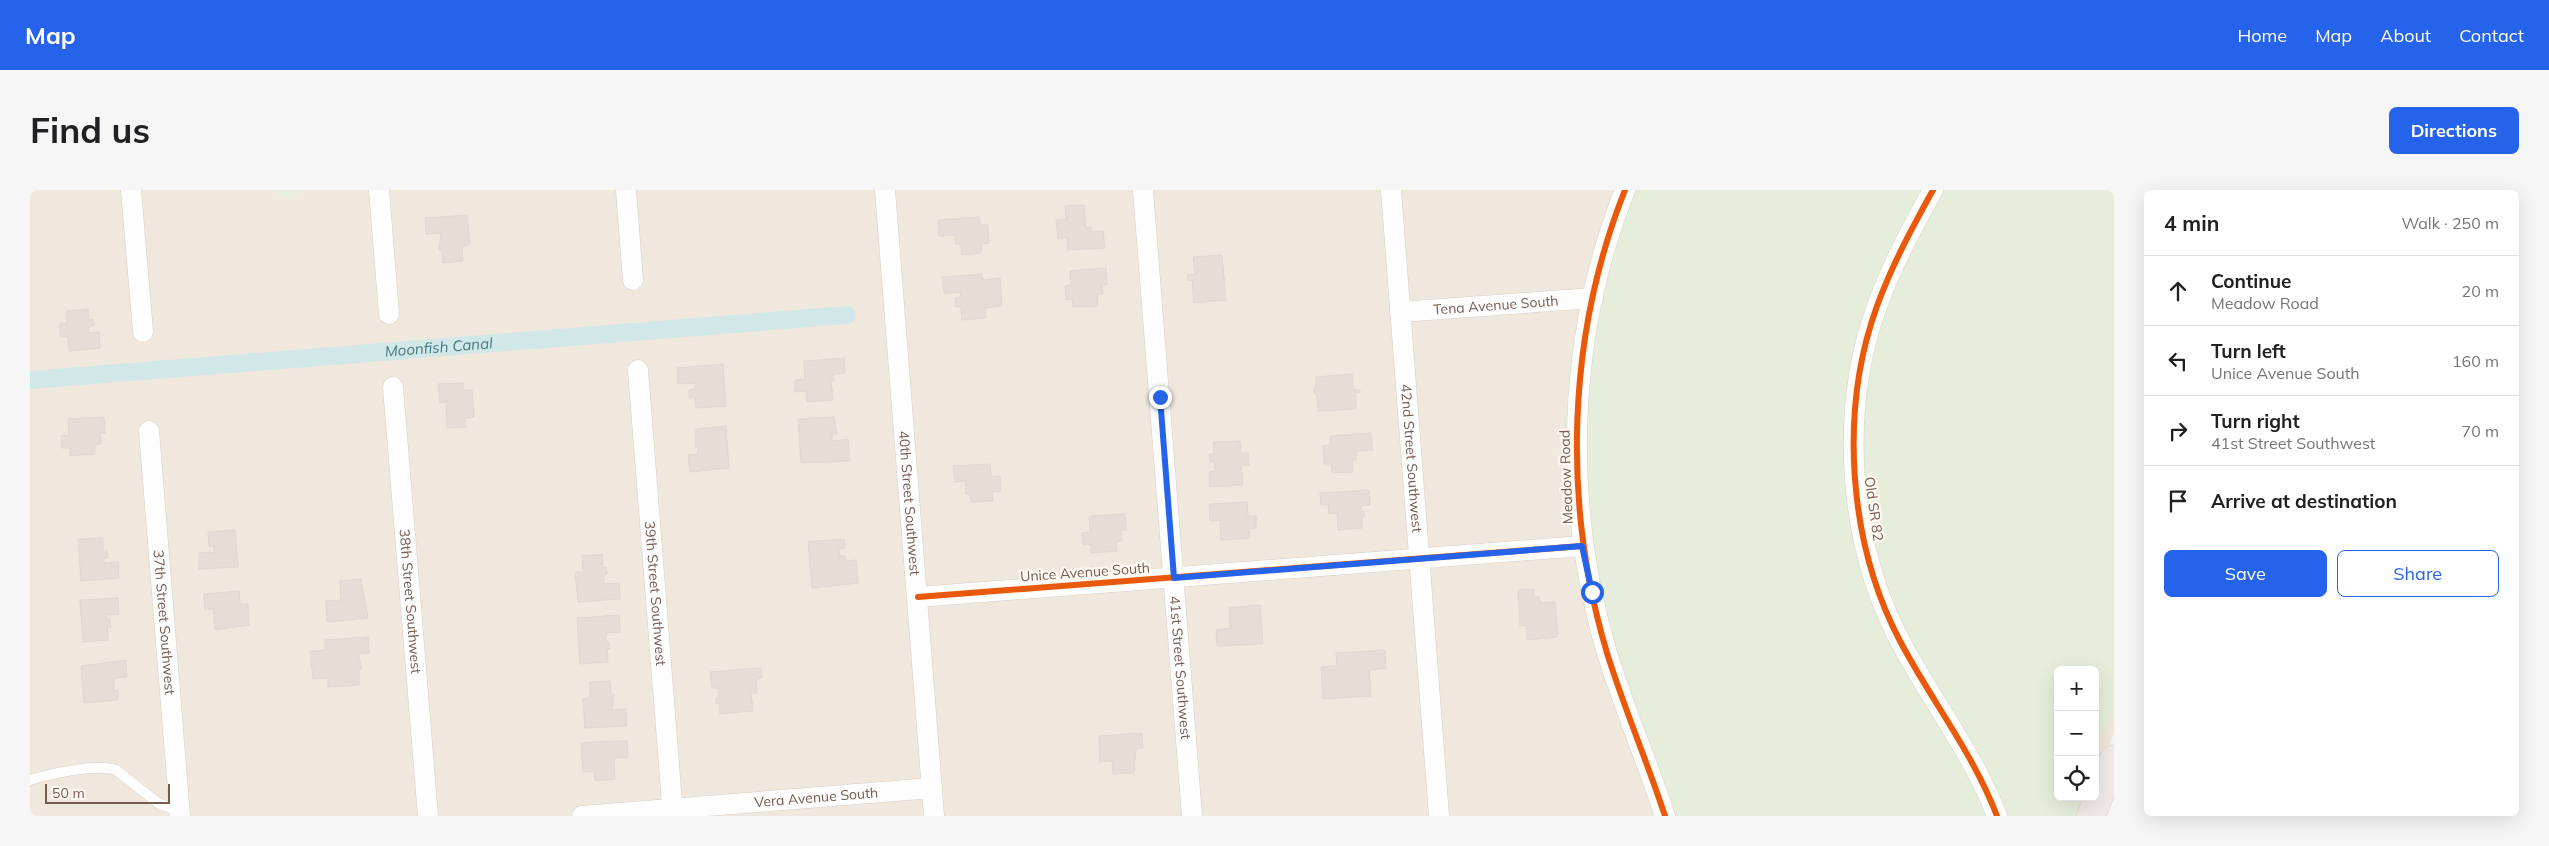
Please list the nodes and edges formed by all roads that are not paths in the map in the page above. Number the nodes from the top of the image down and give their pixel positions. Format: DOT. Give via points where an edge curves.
graph roads {
  1 [pos="131,190"];
  2 [pos="379,190"];
  3 [pos="626,190"];
  4 [pos="885,190"];
  5 [pos="1143,190"];
  6 [pos="1391,190"];
  7 [pos="1625,190"];
  8 [pos="1933,190"];
  9 [pos="633,280"];
  10 [pos="1592,298"];
  11 [pos="1400,312"];
  12 [pos="389,314"];
  13 [pos="143,332"];
  14 [pos="638,370"];
  15 [pos="393,387"];
  16 [pos="149,431"];
  17 [pos="1582,546"];
  18 [pos="1419,558"];
  19 [pos="1174,578"];
  20 [pos="918,597"];
  21 [pos="2114,759"];
  22 [pos="30,780"];
  23 [pos="932,788"];
  24 [pos="673,812"];
  25 [pos="180,814"];
  26 [pos="428,816"];
  27 [pos="582,816"];
  28 [pos="934,816"];
  29 [pos="1192,816"];
  30 [pos="1439,816"];
  31 [pos="1665,816"];
  32 [pos="1997,816"];
  33 [pos="2091,816"];
  1 -- 13 [label="street"];
  2 -- 12 [label="street"];
  3 -- 9 [label="street"];
  4 -- 20 [label="street, 40th Street Southwest"];
  5 -- 19 [label="street, 41st Street Southwest"];
  6 -- 11 [label="street, 42nd Street Southwest"];
  7 -- 10 [label="street, Meadow Road"];
  8 -- 32 [label="street, Old SR 82" via="1897,258 1870,330 1856,410 1856,483 1867,550 1885,607 1928,691 1975,768"];
  10 -- 11 [label="street, Tena Avenue South"];
  10 -- 17 [label="street, Meadow Road" via="1582,360 1576,431"];
  11 -- 18 [label="street, 42nd Street Southwest"];
  14 -- 24 [label="street, 39th Street Southwest"];
  15 -- 26 [label="street, 38th Street Southwest"];
  16 -- 25 [label="street, 37th Street Southwest"];
  17 -- 18 [label="street, Unice Avenue South"];
  17 -- 31 [label="street, Meadow Road" via="1607,652"];
  18 -- 19 [label="street, Unice Avenue South"];
  18 -- 30 [label="street, 42nd Street Southwest"];
  19 -- 20 [label="street, Unice Avenue South"];
  19 -- 29 [label="street, 41st Street Southwest"];
  20 -- 23 [label="street, 40th Street Southwest"];
  21 -- 33 [label="highway"];
  22 -- 25 [label="lane" via="73,770 109,768 158,803"];
  23 -- 24 [label="street, Vera Avenue South"];
  23 -- 28 [label="street, 40th Street Southwest"];
  24 -- 27 [label="street, Vera Avenue South"];
}
